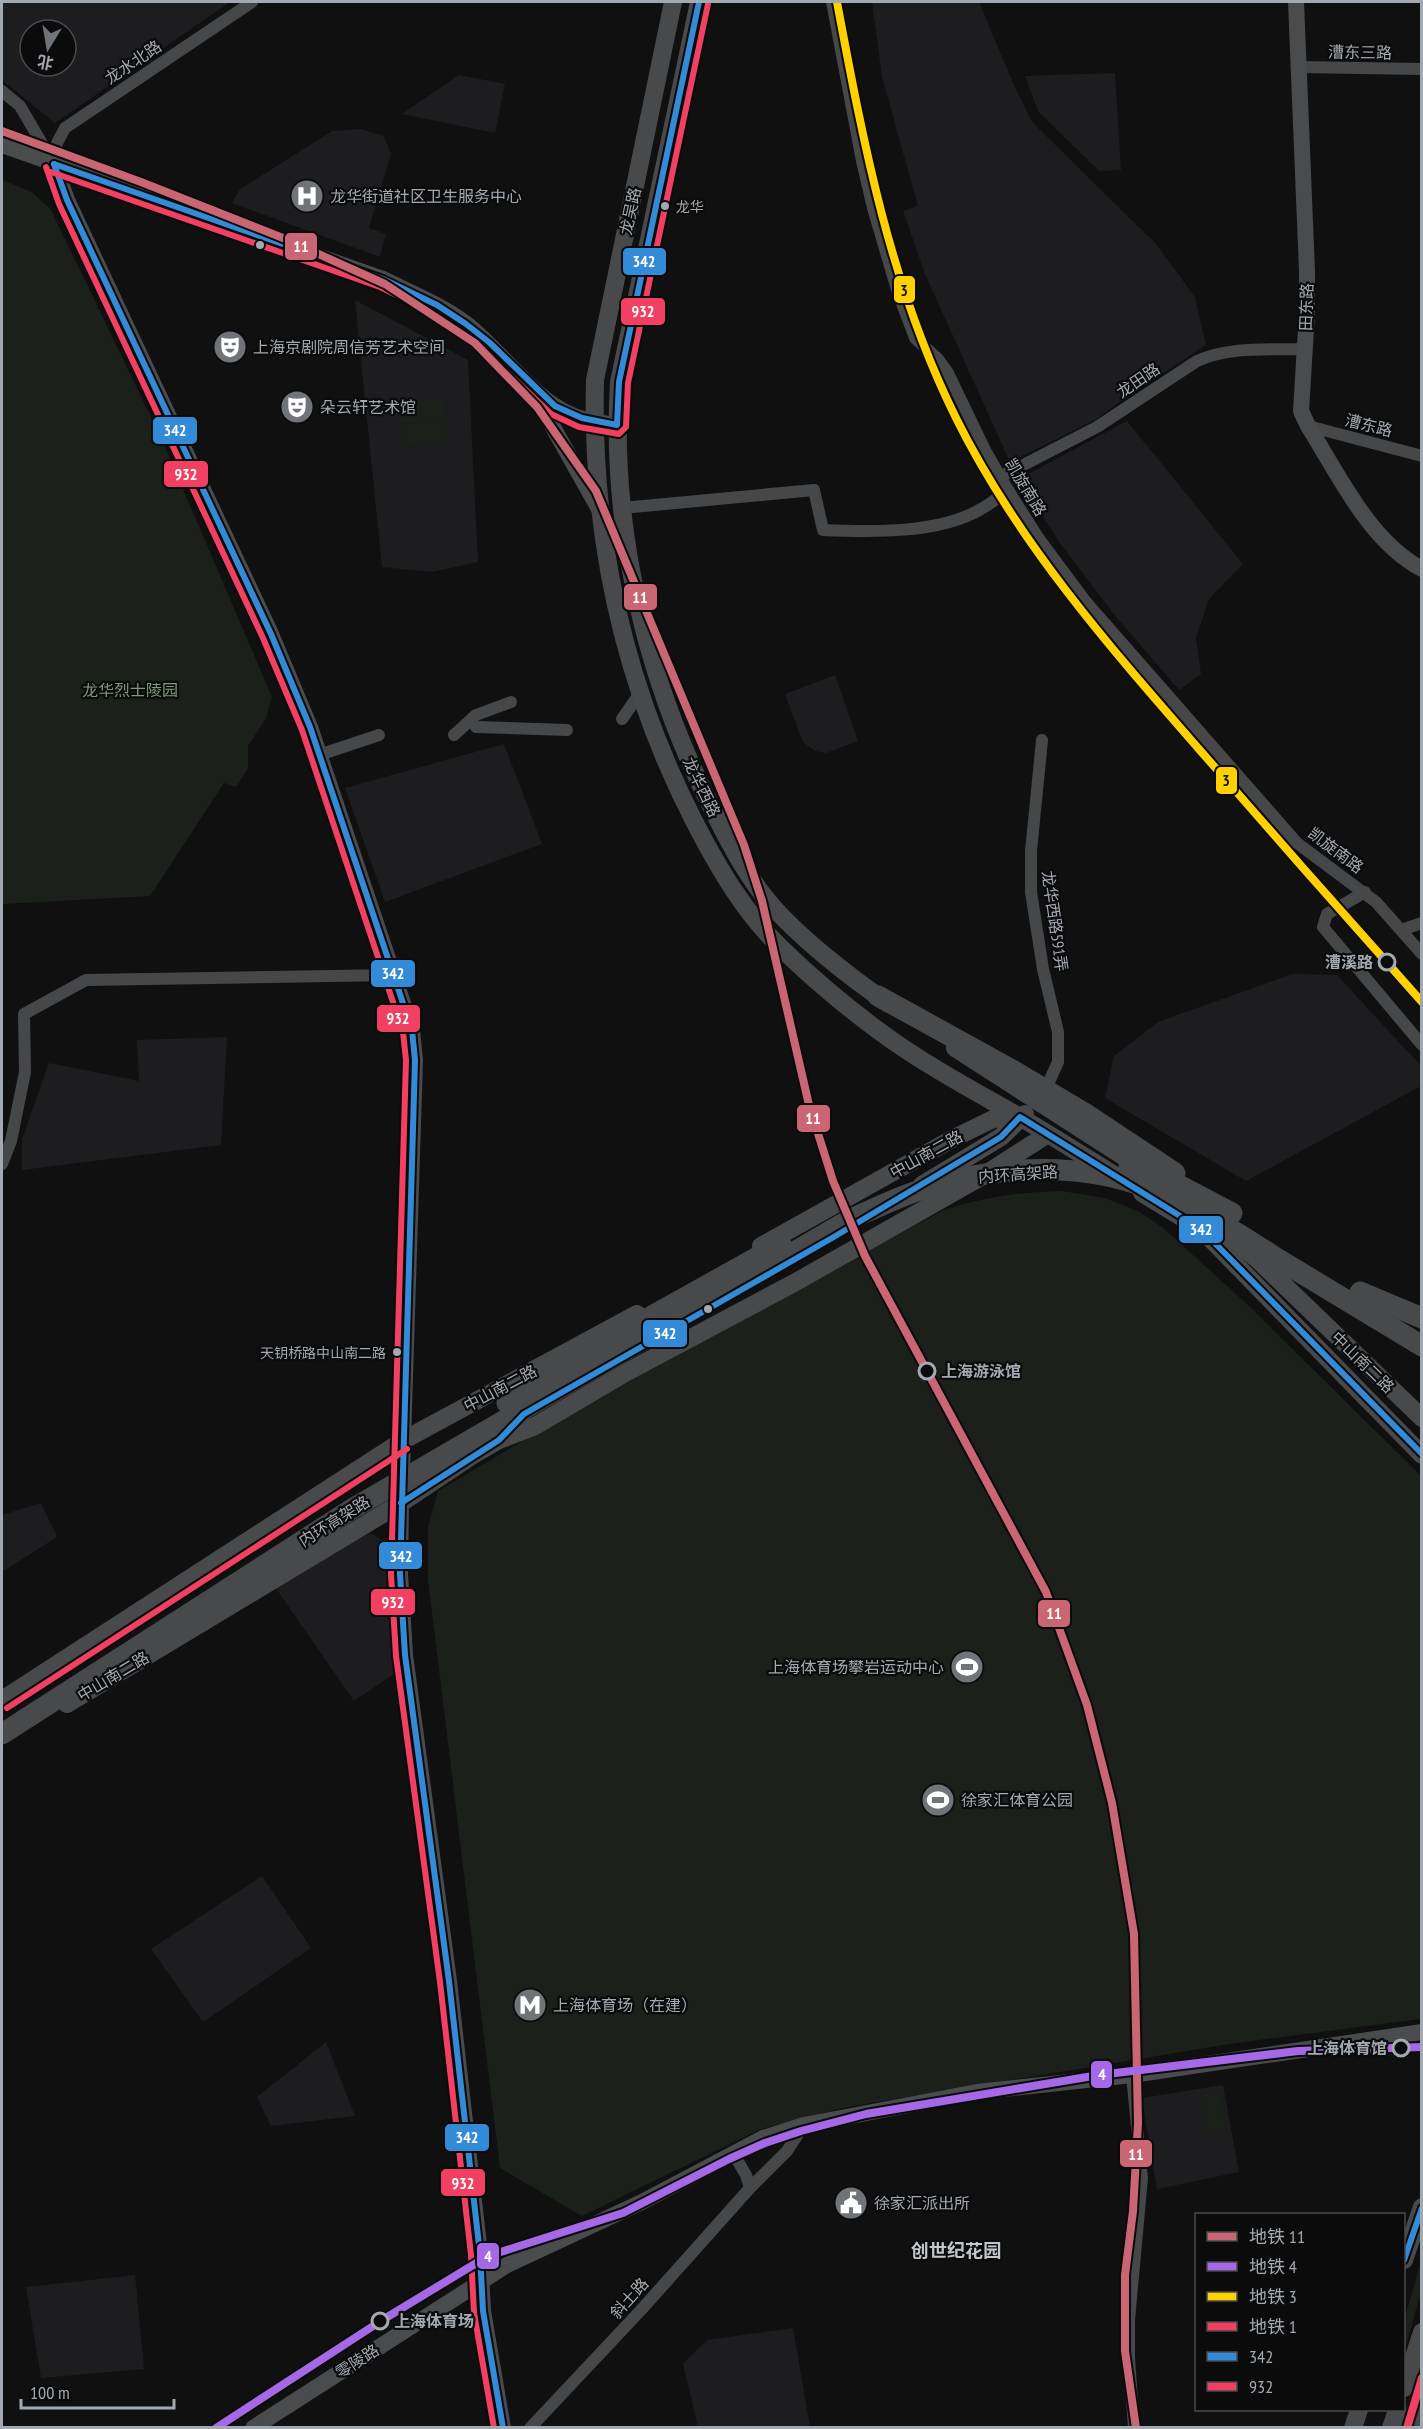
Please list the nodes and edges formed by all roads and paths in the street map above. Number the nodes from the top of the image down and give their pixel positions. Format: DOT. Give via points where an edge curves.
graph roads {
  1 [pos="252,2"];
  2 [pos="673,2"];
  3 [pos="699,2"];
  4 [pos="832,2"];
  5 [pos="1296,2"];
  6 [pos="1298,67"];
  7 [pos="1422,69"];
  8 [pos="2,92"];
  9 [pos="2,145"];
  10 [pos="54,164"];
  11 [pos="1304,349"];
  12 [pos="527,381"];
  13 [pos="594,422"];
  14 [pos="616,425"];
  15 [pos="1308,426"];
  16 [pos="1422,456"];
  17 [pos="1000,477"];
  18 [pos="1008,490"];
  19 [pos="622,508"];
  20 [pos="599,509"];
  21 [pos="1422,568"];
  22 [pos="640,693"];
  23 [pos="511,702"];
  24 [pos="622,719"];
  25 [pos="476,728"];
  26 [pos="567,730"];
  27 [pos="379,735"];
  28 [pos="454,735"];
  29 [pos="1042,740"];
  30 [pos="319,755"];
  31 [pos="1365,892"];
  32 [pos="1422,923"];
  33 [pos="1401,930"];
  34 [pos="1422,954"];
  35 [pos="393,975"];
  36 [pos="878,996"];
  37 [pos="1422,1045"];
  38 [pos="1040,1101"];
  39 [pos="1020,1117"];
  40 [pos="1048,1134"];
  41 [pos="2,1164"];
  42 [pos="1235,1215"];
  43 [pos="783,1259"];
  44 [pos="1360,1292"];
  45 [pos="1422,1318"];
  46 [pos="1422,1330"];
  47 [pos="1422,1346"];
  48 [pos="1422,1418"];
  49 [pos="499,1440"];
  50 [pos="402,1441"];
  51 [pos="1422,1455"];
  52 [pos="401,1503"];
  53 [pos="2,1700"];
  54 [pos="2,1720"];
  55 [pos="2,1734"];
  56 [pos="2,1743"];
  57 [pos="1422,2032"];
  58 [pos="1132,2075"];
  59 [pos="804,2125"];
  60 [pos="733,2153"];
  61 [pos="750,2188"];
  62 [pos="1422,2207"];
  63 [pos="1405,2257"];
  64 [pos="481,2280"];
  65 [pos="1422,2332"];
  66 [pos="1405,2385"];
  67 [pos="1422,2395"];
  68 [pos="1358,2411"];
  69 [pos="1396,2411"];
  70 [pos="253,2427"];
  71 [pos="503,2427"];
  72 [pos="530,2427"];
  73 [pos="1134,2427"];
  74 [pos="1353,2427"];
  75 [pos="1391,2427"];
  76 [pos="1412,2427"];
  1 -- 10 [label="street, 龙水北路" via="65,128 57,143"];
  2 -- 13 [label="main road, 龙吴路" via="595,380"];
  3 -- 14 [label="main road, 龙吴路" via="619,382"];
  4 -- 17 [label="street, 凯旋南路" via="862,161 898,293 915,338 948,373"];
  5 -- 6 [label="street, 田东路"];
  6 -- 7 [label="street, 漕东三路"];
  6 -- 11 [label="street, 田东路" via="1307,272"];
  8 -- 10 [label="street" via="20,106"];
  9 -- 10 [label="street"];
  10 -- 12 [label="street" via="383,279 466,324"];
  10 -- 30 [label="street" via="67,200 271,634"];
  11 -- 15 [label="street, 田东路" via="1301,404"];
  11 -- 17 [label="street, 龙田路" via="1211,355 1097,427"];
  12 -- 13 [label="street" via="555,406"];
  12 -- 20 [label="street"];
  13 -- 14 [label="street"];
  13 -- 20 [label="main road, 龙华西路"];
  14 -- 19 [label="main road, 龙华西路"];
  15 -- 16 [label="street, 漕东路"];
  15 -- 21 [label="street, 田东路" via="1378,533 1394,550"];
  17 -- 18 [label="street, 凯旋南路"];
  18 -- 19 [label="street" via="967,516 897,532 823,530 813,490"];
  18 -- 31 [label="street, 凯旋南路" via="1086,602 1297,843"];
  19 -- 36 [label="main road, 龙华西路" via="631,572 671,719 734,852 768,901 795,930"];
  20 -- 22 [label="main road, 龙华西路" via="623,636"];
  22 -- 24 [label="street"];
  22 -- 39 [label="main road, 龙华西路" via="684,802 720,871 750,916 819,982 880,1032"];
  23 -- 28 [label="street" via="476,715"];
  25 -- 26 [label="street"];
  27 -- 30 [label="street"];
  29 -- 38 [label="street, 龙华西路591弄" via="1031,892 1058,1032 1058,1062"];
  30 -- 35 [label="street"];
  31 -- 33 [label="street, 凯旋南路"];
  31 -- 37 [label="street, 凯旋南路" via="1327,914 1324,932"];
  32 -- 33 [label="street"];
  33 -- 34 [label="street, 凯旋南路"];
  35 -- 41 [label="street" via="86,980 24,1014 25,1072 12,1141"];
  35 -- 50 [label="street" via="412,1030 415,1060"];
  36 -- 38 [label="main road, 龙华西路"];
  36 -- 42 [label="highway" via="1086,1114"];
  38 -- 39 [label="main road, 中山南二路"];
  38 -- 48 [label="main road, 中山南二路" via="1168,1185 1239,1244"];
  39 -- 40 [label="main road, 中山南二路"];
  39 -- 49 [label="main road, 中山南二路" via="1001,1137 971,1155 524,1414"];
  39 -- 50 [label="main road, 中山南二路" via="993,1119 954,1138"];
  40 -- 49 [label="main road, 中山南二路" via="794,1283 625,1373 536,1426"];
  40 -- 51 [label="main road, 中山南二路" via="1202,1229"];
  42 -- 44 [label="highway, 内环高架路"];
  42 -- 54 [label="highway, 内环高架路" via="1146,1171 1074,1158 974,1163 896,1184 842,1209 602,1346 351,1497"];
  43 -- 47 [label="highway, 内环高架路" via="849,1220 922,1189 983,1174 1076,1171 1135,1183 1197,1210"];
  43 -- 49 [label="highway" via="767,1277"];
  43 -- 55 [label="highway, 内环高架路" via="351,1509"];
  44 -- 45 [label="highway"];
  44 -- 46 [label="highway, 内环高架路"];
  49 -- 52 [label="main road, 中山南二路"];
  50 -- 52 [label="street"];
  50 -- 53 [label="main road, 中山南二路"];
  52 -- 56 [label="main road, 中山南二路"];
  52 -- 64 [label="street" via="405,1655 449,1981"];
  57 -- 58 [label="street, 零陵路"];
  58 -- 59 [label="street, 零陵路" via="977,2092"];
  58 -- 73 [label="street" via="1142,2178 1129,2329"];
  59 -- 60 [label="street, 零陵路"];
  59 -- 61 [label="street, 斜土路" via="787,2151"];
  60 -- 61 [label="street"];
  60 -- 64 [label="street, 零陵路"];
  61 -- 72 [label="street, 斜土路"];
  62 -- 63 [label="main road"];
  64 -- 70 [label="street, 零陵路"];
  64 -- 71 [label="street"];
  65 -- 66 [label="main road"];
  67 -- 76 [label="highway"];
  68 -- 74 [label="main road"];
  69 -- 75 [label="main road"];
}
